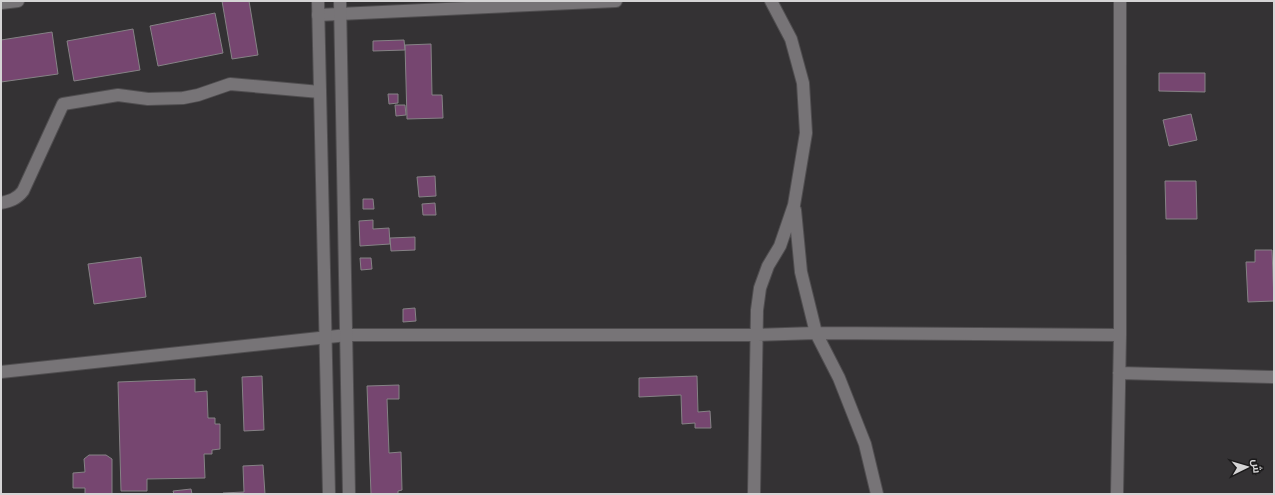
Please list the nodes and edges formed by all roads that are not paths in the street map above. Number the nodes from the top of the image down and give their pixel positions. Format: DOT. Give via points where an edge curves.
graph roads {
  1 [pos="18,1"];
  2 [pos="318,1"];
  3 [pos="340,1"];
  4 [pos="616,1"];
  5 [pos="771,1"];
  6 [pos="1120,1"];
  7 [pos="1,3"];
  8 [pos="371,7"];
  9 [pos="318,15"];
  10 [pos="340,15"];
  11 [pos="320,92"];
  12 [pos="1,203"];
  13 [pos="794,205"];
  14 [pos="816,333"];
  15 [pos="347,335"];
  16 [pos="758,335"];
  17 [pos="1120,335"];
  18 [pos="325,337"];
  19 [pos="1,372"];
  20 [pos="1119,373"];
  21 [pos="1274,377"];
  22 [pos="329,494"];
  23 [pos="349,494"];
  24 [pos="754,494"];
  25 [pos="877,494"];
  26 [pos="1117,494"];
  1 -- 7 [label="street"];
  2 -- 9 [label="street"];
  3 -- 10 [label="street"];
  4 -- 8 [label="street"];
  5 -- 13 [label="street" via="792,39 803,83 806,133"];
  6 -- 17 [label="street"];
  8 -- 10 [label="street"];
  9 -- 10 [label="street"];
  9 -- 11 [label="street"];
  10 -- 15 [label="street"];
  11 -- 12 [label="street" via="230,84 183,98 148,99 118,95 62,104 23,191 18,197"];
  11 -- 18 [label="street"];
  13 -- 14 [label="street" via="801,272"];
  13 -- 16 [label="street" via="780,246 768,266 760,288 757,310"];
  14 -- 16 [label="street"];
  14 -- 17 [label="street"];
  14 -- 25 [label="street" via="839,378 865,444"];
  15 -- 16 [label="street"];
  15 -- 18 [label="street"];
  15 -- 23 [label="street"];
  16 -- 24 [label="street"];
  17 -- 20 [label="street"];
  18 -- 19 [label="street"];
  18 -- 22 [label="street"];
  20 -- 21 [label="street"];
  20 -- 26 [label="street"];
}
